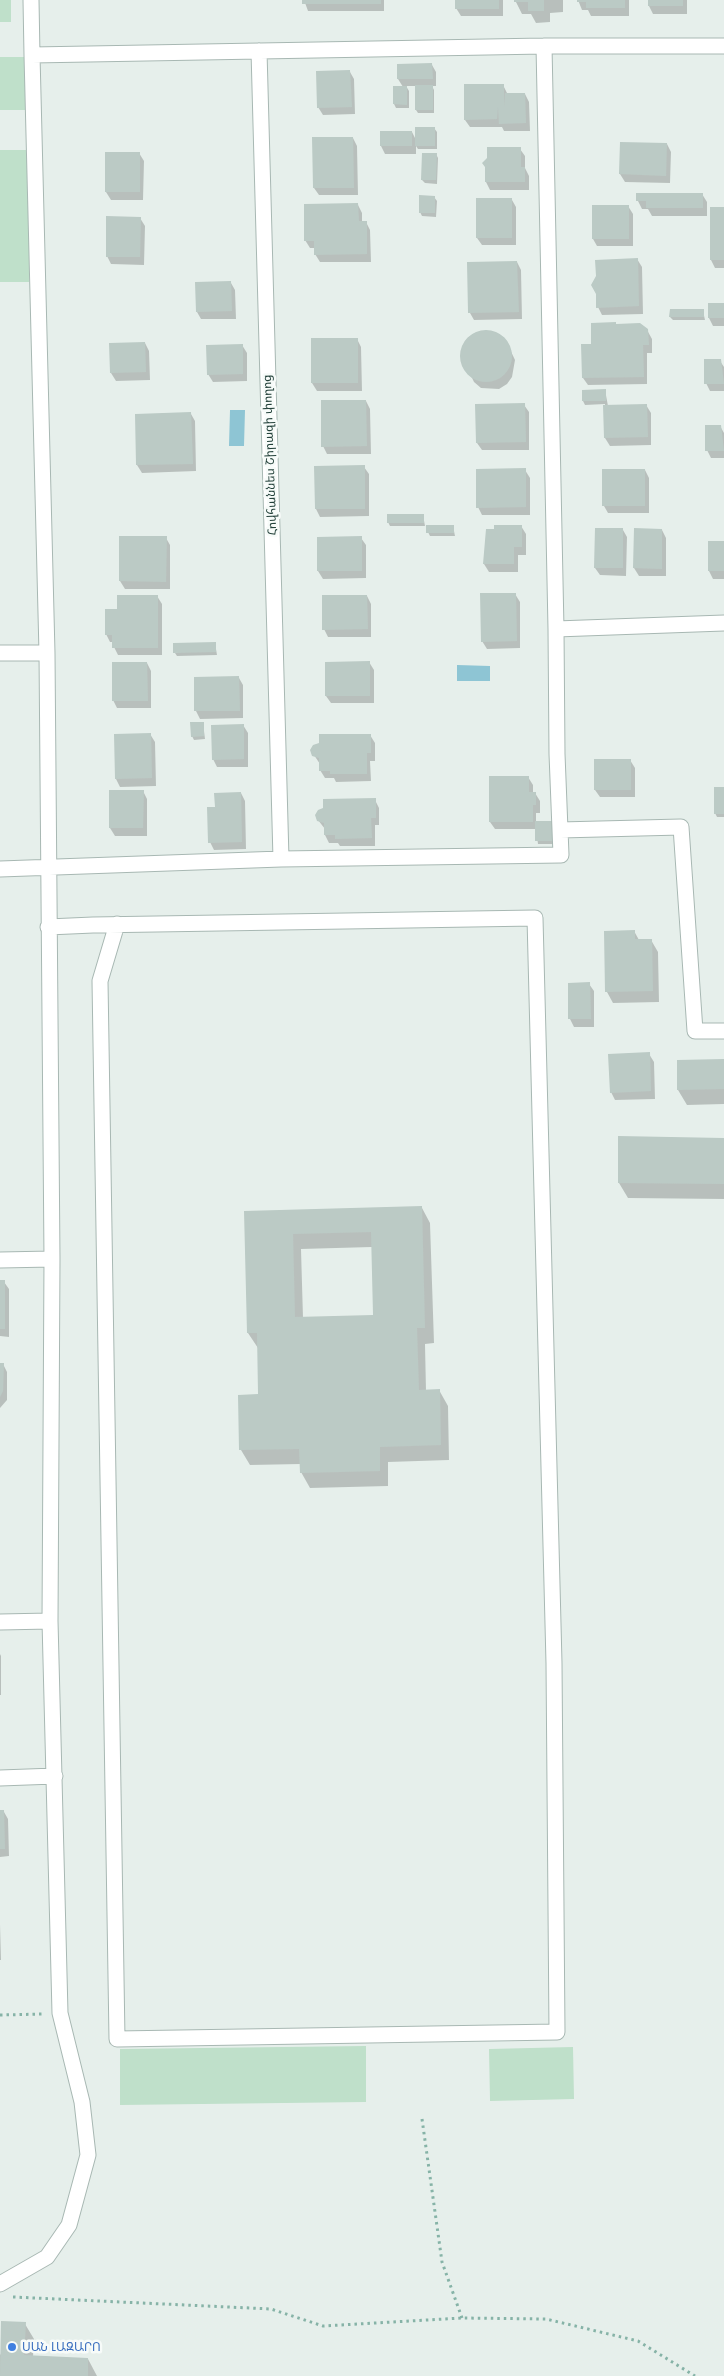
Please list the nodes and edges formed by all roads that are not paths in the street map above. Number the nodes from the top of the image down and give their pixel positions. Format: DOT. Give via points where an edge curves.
graph roads {
  1 [pos="30,0"];
  2 [pos="544,46"];
  3 [pos="724,46"];
  4 [pos="260,51"];
  5 [pos="32,55"];
  6 [pos="724,623"];
  7 [pos="556,629"];
  8 [pos="0,653"];
  9 [pos="47,653"];
  10 [pos="560,830"];
  11 [pos="281,859"];
  12 [pos="47,866"];
  13 [pos="0,868"];
  14 [pos="118,924"];
  15 [pos="48,926"];
  16 [pos="724,1031"];
  17 [pos="52,1259"];
  18 [pos="0,1260"];
  19 [pos="50,1621"];
  20 [pos="0,1622"];
  21 [pos="55,1776"];
  22 [pos="0,1778"];
  23 [pos="0,2284"];
  1 -- 5 [label="street"];
  2 -- 3 [label="street"];
  2 -- 4 [label="street"];
  2 -- 7 [label="street"];
  4 -- 5 [label="street"];
  4 -- 11 [label="street, Հովհաննես Շիրազի փողոց"];
  5 -- 9 [label="street"];
  6 -- 7 [label="street"];
  7 -- 10 [label="street"];
  8 -- 9 [label="street"];
  9 -- 12 [label="street"];
  10 -- 11 [label="street" via="561,855"];
  10 -- 16 [label="street" via="681,827 695,1031"];
  11 -- 12 [label="street"];
  12 -- 13 [label="street"];
  12 -- 15 [label="street"];
  14 -- 14 [label="street" via="536,918 554,1663 557,2032 117,2039 100,981"];
  14 -- 15 [label="street"];
  15 -- 17 [label="street"];
  17 -- 18 [label="street"];
  17 -- 19 [label="street"];
  19 -- 20 [label="street"];
  19 -- 21 [label="street"];
  21 -- 22 [label="street"];
  21 -- 23 [label="street" via="60,2013 82,2102 88,2156 70,2225 46,2257"];
}
